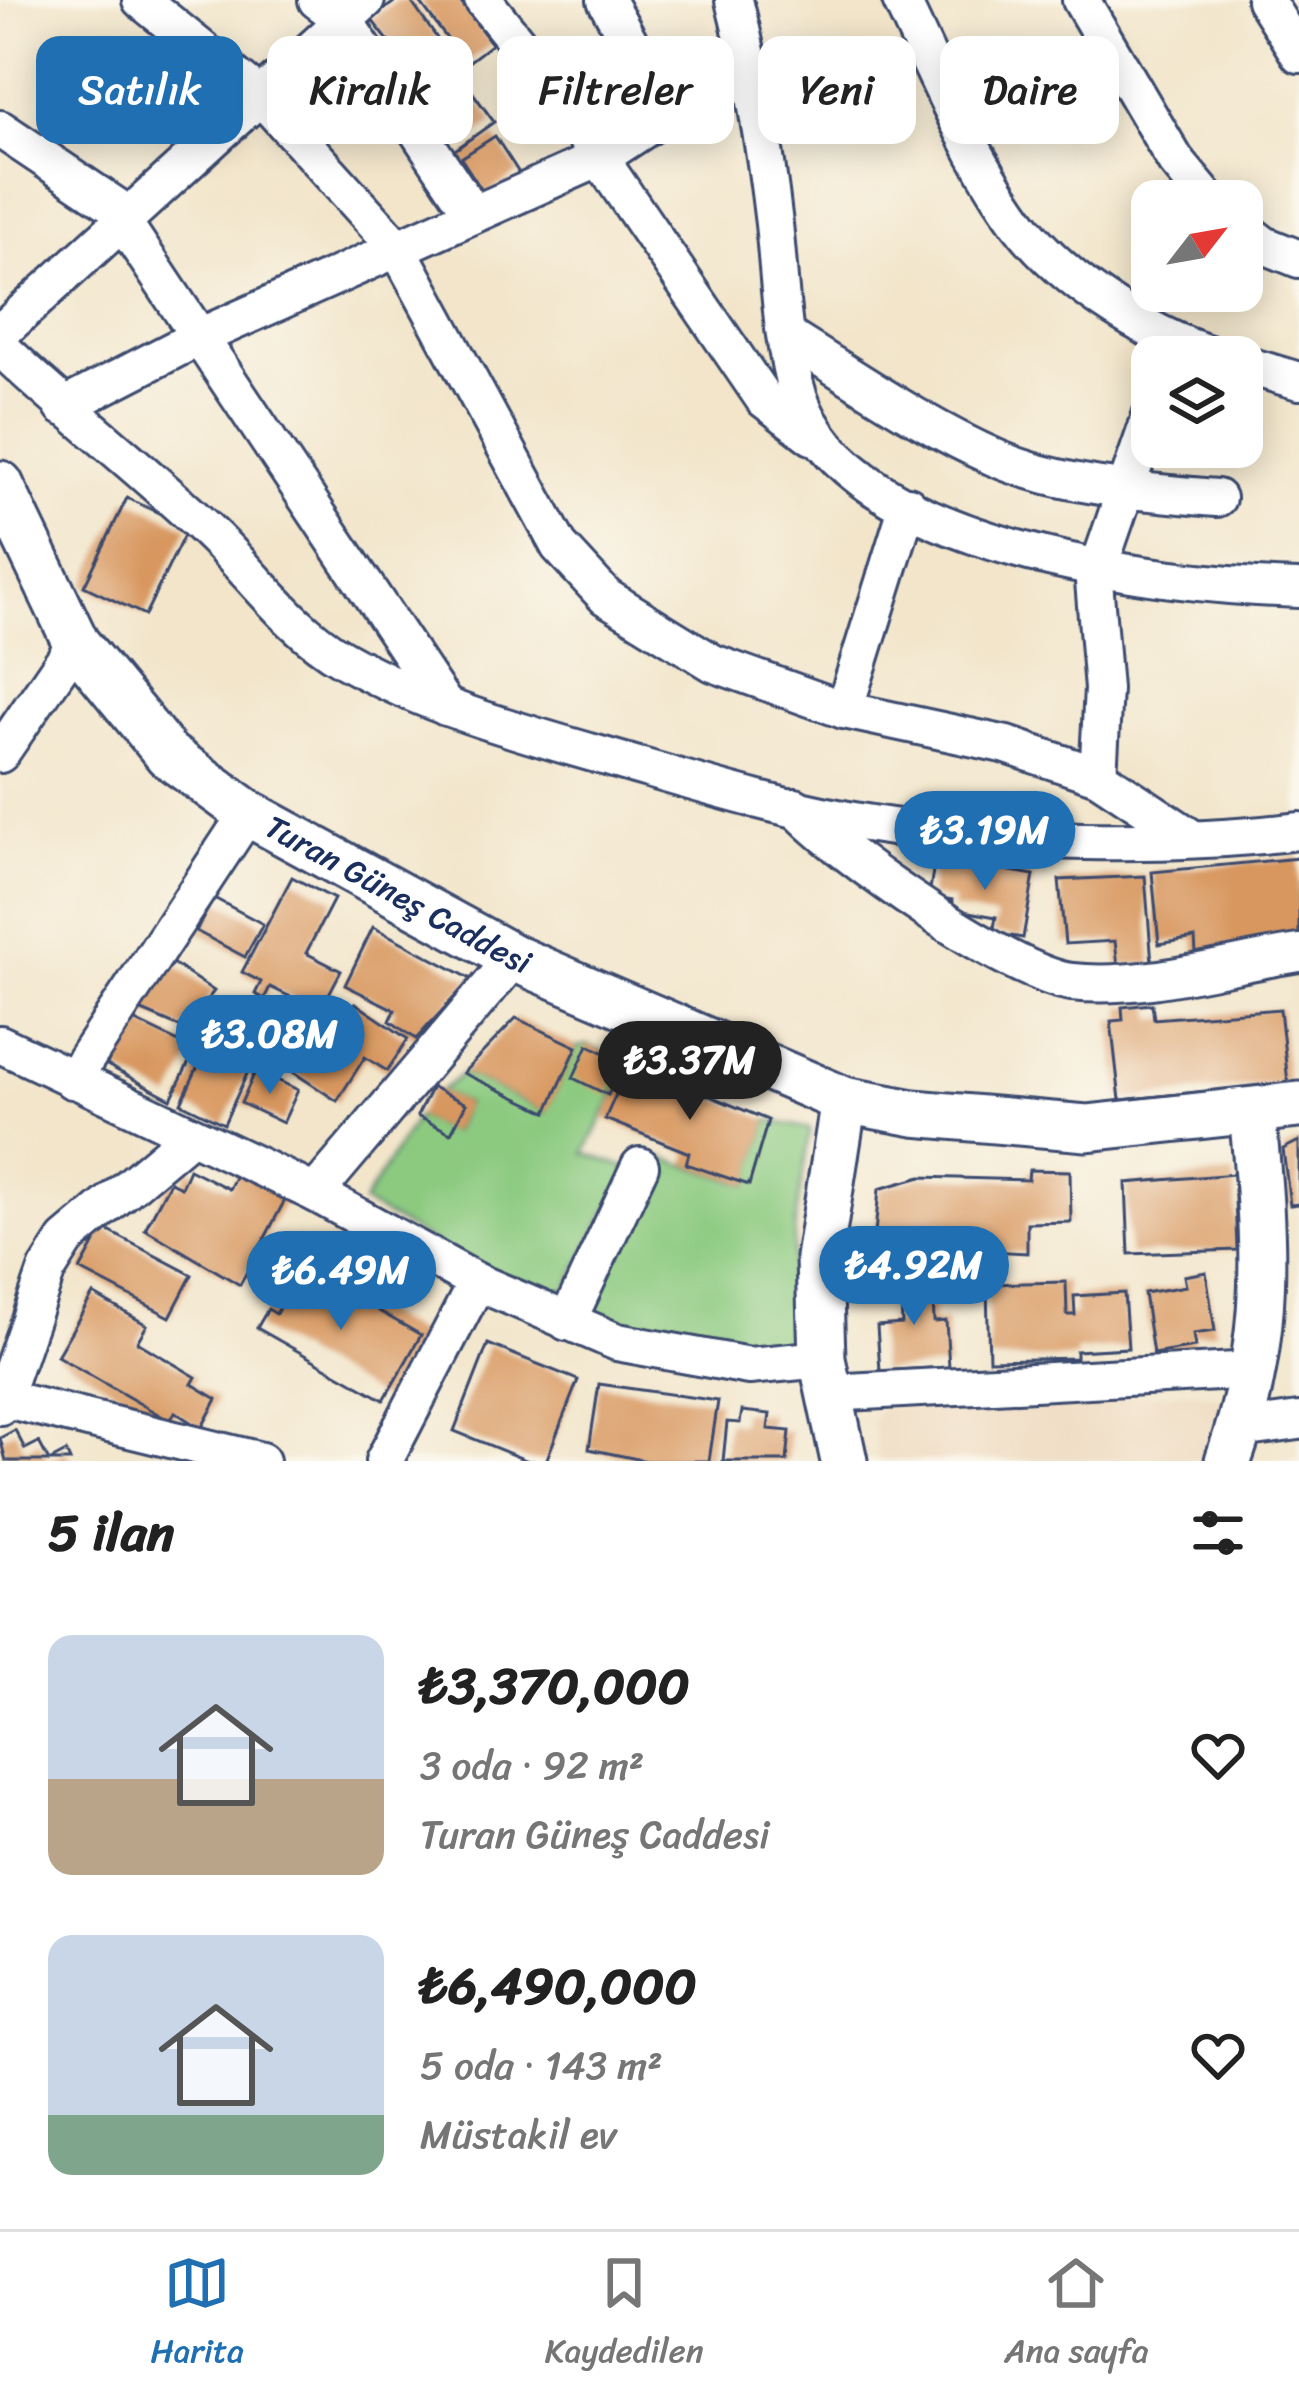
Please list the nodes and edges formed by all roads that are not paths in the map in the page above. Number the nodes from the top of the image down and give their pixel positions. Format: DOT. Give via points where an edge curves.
graph roads {
  1 [pos="141,0"];
  2 [pos="483,0"];
  3 [pos="606,0"];
  4 [pos="734,0"];
  5 [pos="901,0"];
  6 [pos="1081,0"];
  7 [pos="1264,0"];
  8 [pos="342,7"];
  9 [pos="626,36"];
  10 [pos="1299,54"];
  11 [pos="749,61"];
  12 [pos="734,70"];
  13 [pos="262,98"];
  14 [pos="0,129"];
  15 [pos="621,144"];
  16 [pos="600,158"];
  17 [pos="1192,180"];
  18 [pos="473,214"];
  19 [pos="124,217"];
  20 [pos="1263,244"];
  21 [pos="398,247"];
  22 [pos="1299,259"];
  23 [pos="0,333"];
  24 [pos="1154,336"];
  25 [pos="788,337"];
  26 [pos="197,338"];
  27 [pos="0,347"];
  28 [pos="1263,371"];
  29 [pos="1299,382"];
  30 [pos="63,407"];
  31 [pos="822,443"];
  32 [pos="1133,468"];
  33 [pos="0,484"];
  34 [pos="1125,490"];
  35 [pos="1217,499"];
  36 [pos="908,505"];
  37 [pos="1098,566"];
  38 [pos="1299,589"];
  39 [pos="76,643"];
  40 [pos="447,708"];
  41 [pos="844,710"];
  42 [pos="0,754"];
  43 [pos="1097,776"];
  44 [pos="795,807"];
  45 [pos="248,813"];
  46 [pos="1299,831"];
  47 [pos="1193,839"];
  48 [pos="1299,953"];
  49 [pos="514,958"];
  50 [pos="0,1044"];
  51 [pos="72,1080"];
  52 [pos="844,1100"];
  53 [pos="1299,1105"];
  54 [pos="1252,1114"];
  55 [pos="191,1135"];
  56 [pos="640,1166"];
  57 [pos="315,1193"];
  58 [pos="477,1282"];
  59 [pos="567,1322"];
  60 [pos="1255,1370"];
  61 [pos="825,1376"];
  62 [pos="2,1399"];
  63 [pos="1299,1421"];
  64 [pos="1234,1445"];
  65 [pos="261,1461"];
  66 [pos="384,1461"];
  67 [pos="844,1461"];
  1 -- 13 [label="street"];
  2 -- 16 [label="street"];
  3 -- 9 [label="street"];
  4 -- 11 [label="street"];
  5 -- 24 [label="street" via="1012,214 1069,272"];
  6 -- 17 [label="street"];
  7 -- 10 [label="street"];
  8 -- 13 [label="street"];
  8 -- 18 [label="street"];
  11 -- 12 [label="street"];
  11 -- 25 [label="street"];
  13 -- 19 [label="street"];
  13 -- 21 [label="street"];
  14 -- 19 [label="street"];
  15 -- 16 [label="street"];
  16 -- 18 [label="street"];
  16 -- 31 [label="street" via="764,399"];
  18 -- 21 [label="street"];
  19 -- 23 [label="street"];
  19 -- 26 [label="street"];
  20 -- 22 [label="street"];
  21 -- 26 [label="street"];
  21 -- 41 [label="street" via="559,546 606,597 713,664"];
  25 -- 31 [label="street" via="798,396"];
  25 -- 34 [label="street" via="1001,460"];
  26 -- 30 [label="street"];
  26 -- 40 [label="street"];
  27 -- 30 [label="street"];
  28 -- 29 [label="street"];
  30 -- 40 [label="street" via="340,658"];
  31 -- 36 [label="street" via="840,465"];
  32 -- 34 [label="street"];
  33 -- 39 [label="main road, Turan Güneş Caddesi"];
  34 -- 35 [label="street"];
  34 -- 37 [label="street"];
  36 -- 37 [label="street" via="1015,552"];
  36 -- 41 [label="street"];
  37 -- 38 [label="street"];
  37 -- 43 [label="street"];
  39 -- 42 [label="street"];
  39 -- 45 [label="main road, Turan Güneş Caddesi" via="168,755"];
  40 -- 44 [label="street"];
  41 -- 43 [label="street" via="1007,745"];
  43 -- 47 [label="street"];
  44 -- 47 [label="street" via="991,836"];
  44 -- 48 [label="street" via="869,872 1048,978 1106,983"];
  45 -- 49 [label="main road, Turan Güneş Caddesi"];
  45 -- 51 [label="street"];
  46 -- 47 [label="street"];
  49 -- 52 [label="main road, Turan Güneş Caddesi"];
  49 -- 57 [label="street"];
  50 -- 51 [label="street"];
  51 -- 55 [label="street"];
  52 -- 54 [label="main road, Turan Güneş Caddesi" via="1087,1127"];
  52 -- 61 [label="main road" via="819,1258"];
  53 -- 54 [label="main road, Turan Güneş Caddesi"];
  54 -- 60 [label="main road" via="1265,1243"];
  55 -- 57 [label="street"];
  55 -- 62 [label="street" via="66,1240 47,1270"];
  56 -- 59 [label="street"];
  57 -- 58 [label="street"];
  58 -- 59 [label="street"];
  58 -- 66 [label="street"];
  59 -- 61 [label="street" via="686,1358"];
  60 -- 61 [label="street"];
  60 -- 64 [label="main road"];
  61 -- 67 [label="main road"];
  62 -- 65 [label="street"];
  63 -- 64 [label="street"];
}
